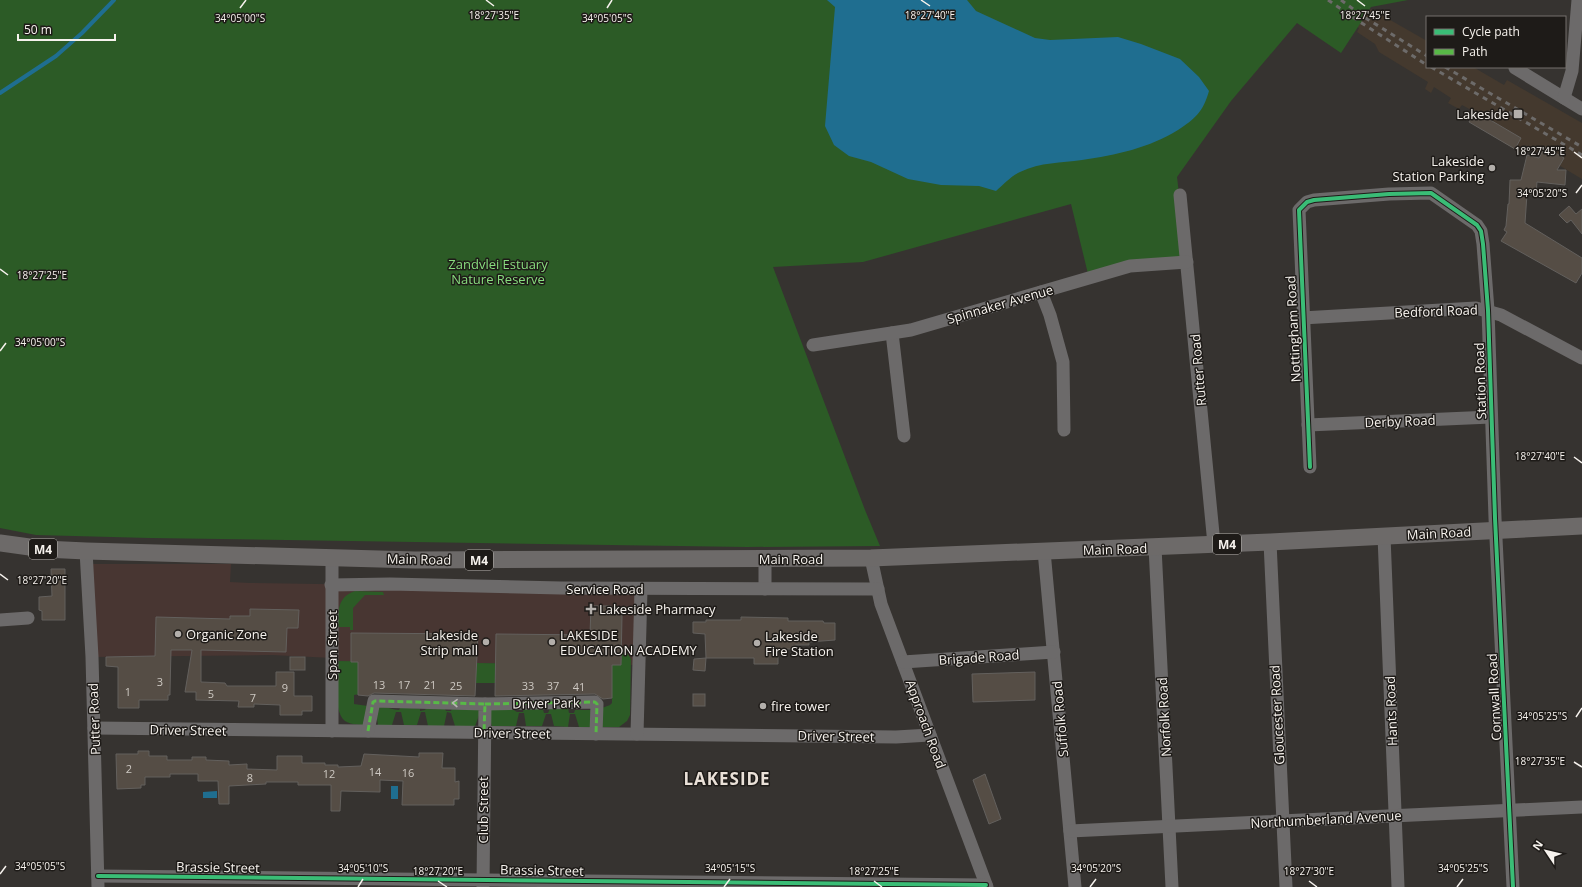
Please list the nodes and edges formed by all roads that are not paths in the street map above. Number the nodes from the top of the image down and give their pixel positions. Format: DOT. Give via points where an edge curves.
graph roads {
  1 [pos="1578,0"];
  2 [pos="1515,68"];
  3 [pos="1564,98"];
  4 [pos="1582,109"];
  5 [pos="1180,195"];
  6 [pos="1481,231"];
  7 [pos="1187,262"];
  8 [pos="1042,292"];
  9 [pos="1488,310"];
  10 [pos="1302,318"];
  11 [pos="892,333"];
  12 [pos="813,345"];
  13 [pos="1582,358"];
  14 [pos="1491,417"];
  15 [pos="1308,425"];
  16 [pos="1064,430"];
  17 [pos="904,436"];
  18 [pos="1310,467"];
  19 [pos="1582,526"];
  20 [pos="1496,530"];
  21 [pos="1384,536"];
  22 [pos="1270,542"];
  23 [pos="0,543"];
  24 [pos="1214,544"];
  25 [pos="1155,547"];
  26 [pos="86,551"];
  27 [pos="1044,551"];
  28 [pos="332,558"];
  29 [pos="871,558"];
  30 [pos="765,559"];
  31 [pos="331,585"];
  32 [pos="641,589"];
  33 [pos="765,589"];
  34 [pos="878,589"];
  35 [pos="28,618"];
  36 [pos="0,620"];
  37 [pos="1054,652"];
  38 [pos="903,662"];
  39 [pos="484,708"];
  40 [pos="94,728"];
  41 [pos="332,731"];
  42 [pos="368,731"];
  43 [pos="484,732"];
  44 [pos="596,734"];
  45 [pos="637,734"];
  46 [pos="930,735"];
  47 [pos="1582,807"];
  48 [pos="1509,811"];
  49 [pos="1395,816"];
  50 [pos="1282,822"];
  51 [pos="1169,827"];
  52 [pos="1070,831"];
  53 [pos="98,881"];
  54 [pos="483,883"];
  55 [pos="987,886"];
  56 [pos="1075,887"];
  57 [pos="1172,887"];
  58 [pos="1286,887"];
  59 [pos="1398,887"];
  60 [pos="1513,887"];
  1 -- 3 [label="street" via="1572,71"];
  2 -- 3 [label="street"];
  3 -- 4 [label="street"];
  5 -- 7 [label="street, Rutter Road"];
  6 -- 9 [label="street, Station Road"];
  6 -- 10 [label="street, Nottingham Road" via="1476,224 1431,193 1314,200 1304,204 1299,212"];
  7 -- 8 [label="street, Spinnaker Avenue" via="1130,266"];
  7 -- 24 [label="street, Rutter Road"];
  8 -- 11 [label="street, Spinnaker Avenue" via="911,330"];
  8 -- 16 [label="street" via="1063,362"];
  9 -- 10 [label="street, Bedford Road" via="1466,307"];
  9 -- 13 [label="street, Bedford Road"];
  9 -- 14 [label="street, Station Road"];
  10 -- 15 [label="street, Nottingham Road"];
  11 -- 12 [label="street, Spinnaker Avenue"];
  11 -- 17 [label="street"];
  14 -- 15 [label="street, Derby Road"];
  14 -- 20 [label="street, Station Road"];
  15 -- 18 [label="street, Nottingham Road"];
  19 -- 20 [label="main road, Main Road / M4"];
  20 -- 21 [label="main road, Main Road / M4"];
  20 -- 48 [label="street, Cornwall Road"];
  21 -- 22 [label="main road, Main Road / M4"];
  21 -- 49 [label="street, Hants Road"];
  22 -- 24 [label="main road, Main Road / M4"];
  22 -- 50 [label="street, Gloucester Road"];
  23 -- 26 [label="main road, Main Road / M4"];
  24 -- 25 [label="main road, Main Road / M4"];
  25 -- 27 [label="main road, Main Road / M4"];
  25 -- 51 [label="street, Norfolk Road"];
  26 -- 28 [label="main road, Main Road / M4"];
  26 -- 40 [label="street, Putter Road"];
  27 -- 29 [label="main road, Main Road / M4"];
  27 -- 37 [label="street, Suffolk Road"];
  28 -- 30 [label="main road, Main Road / M4"];
  28 -- 31 [label="street, Span Street"];
  29 -- 30 [label="main road, Main Road / M4"];
  29 -- 34 [label="street, Approach Road"];
  30 -- 33 [label="street"];
  31 -- 32 [label="street, Service Road"];
  31 -- 41 [label="street, Span Street"];
  32 -- 33 [label="street, Service Road"];
  32 -- 45 [label="street"];
  33 -- 34 [label="street, Service Road"];
  34 -- 38 [label="street, Approach Road" via="881,604"];
  35 -- 36 [label="street"];
  37 -- 38 [label="street, Brigade Road"];
  37 -- 52 [label="street, Suffolk Road"];
  38 -- 46 [label="street, Approach Road"];
  39 -- 42 [label="street, Driver Park, one-way" via="375,701"];
  39 -- 43 [label="street, Club Street"];
  39 -- 44 [label="street, Driver Park" via="595,702"];
  40 -- 41 [label="street, Driver Street"];
  40 -- 53 [label="street, Putter Road"];
  41 -- 42 [label="street, Driver Street"];
  42 -- 43 [label="street, Driver Street"];
  43 -- 44 [label="street, Driver Street"];
  43 -- 54 [label="street, Club Street"];
  44 -- 45 [label="street, Driver Street"];
  45 -- 46 [label="street, Driver Street" via="888,737"];
  46 -- 55 [label="street, Approach Road"];
  47 -- 48 [label="street, Northumberland Avenue"];
  48 -- 49 [label="street, Northumberland Avenue"];
  48 -- 60 [label="street, Cornwall Road"];
  49 -- 50 [label="street, Northumberland Avenue"];
  49 -- 59 [label="street, Hants Road"];
  50 -- 51 [label="street, Northumberland Avenue"];
  50 -- 58 [label="street, Gloucester Road"];
  51 -- 52 [label="street, Northumberland Avenue"];
  51 -- 57 [label="street, Norfolk Road"];
  52 -- 56 [label="street, Suffolk Road"];
  53 -- 54 [label="street, Brassie Street"];
  54 -- 55 [label="street, Brassie Street"];
}
